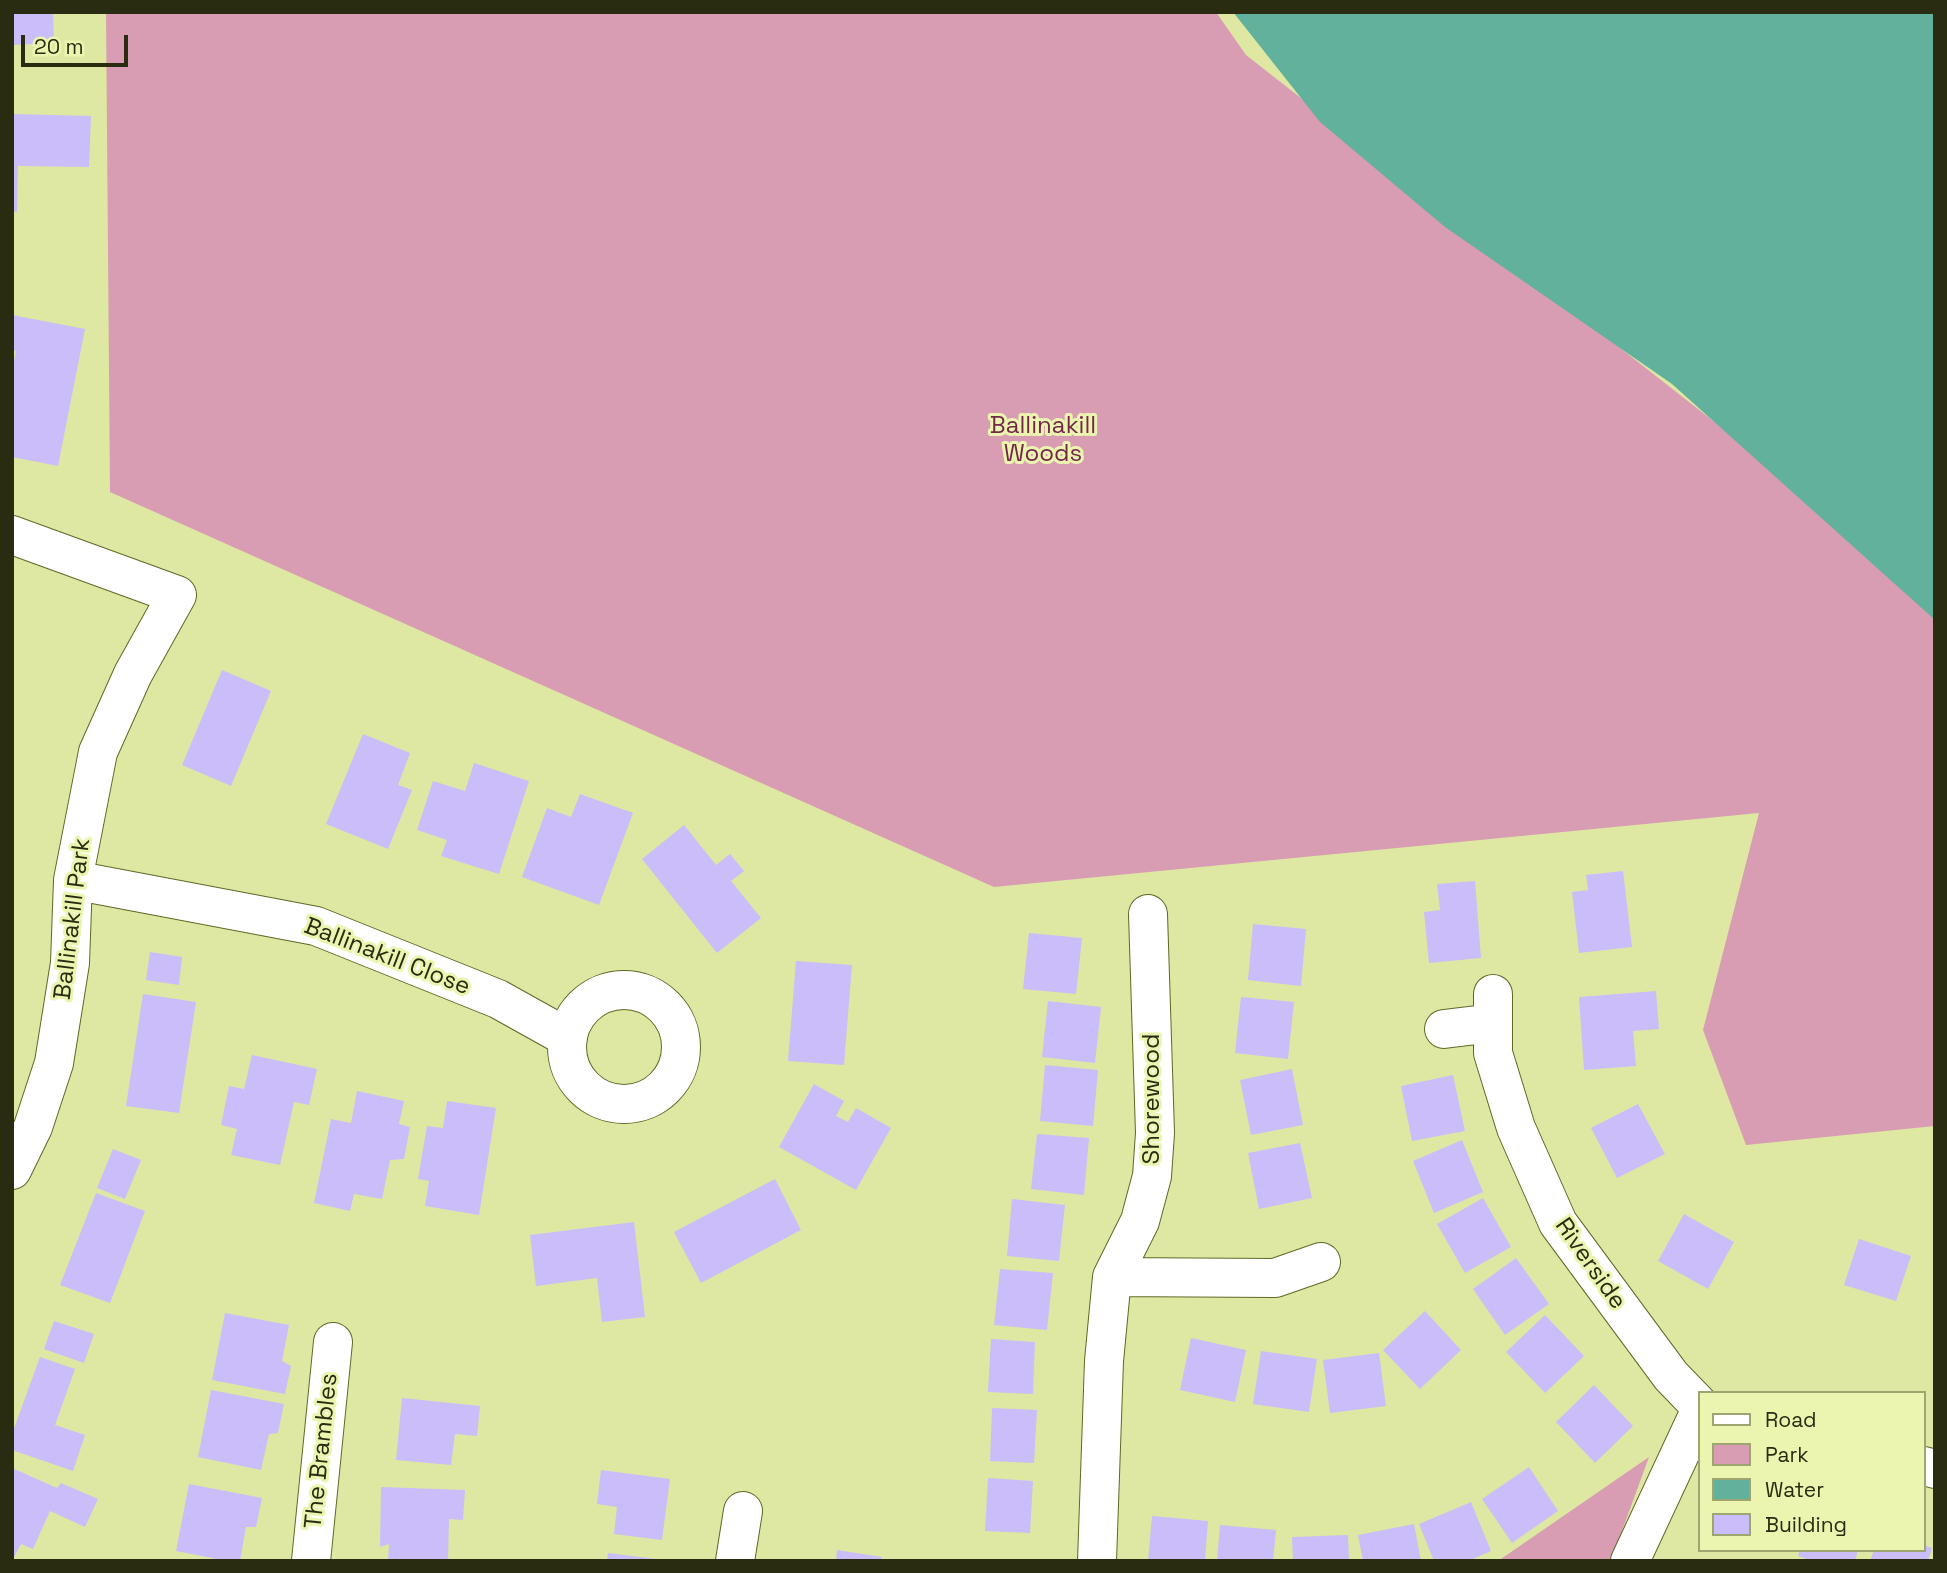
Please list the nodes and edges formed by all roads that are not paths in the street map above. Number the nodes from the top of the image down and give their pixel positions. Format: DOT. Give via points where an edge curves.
graph roads {
  1 [pos="12,535"];
  2 [pos="73,880"];
  3 [pos="1148,914"];
  4 [pos="1444,1029"];
  5 [pos="568,1038"];
  6 [pos="23,1123"];
  7 [pos="12,1170"];
  8 [pos="1321,1262"];
  9 [pos="1112,1278"];
  10 [pos="333,1342"];
  11 [pos="1699,1408"];
  12 [pos="1699,1411"];
  13 [pos="743,1511"];
  14 [pos="311,1561"];
  15 [pos="736,1561"];
  16 [pos="1097,1561"];
  17 [pos="1630,1561"];
  1 -- 2 [label="street, Ballinakill Park" via="177,595 132,674 98,752"];
  2 -- 5 [label="street, Ballinakill Close" via="316,926 498,999"];
  2 -- 6 [label="street, Ballinakill Park" via="70,963 54,1063"];
  3 -- 9 [label="street, Shorewood" via="1155,1132 1152,1176 1140,1221"];
  4 -- 11 [label="street, Riverside" via="1493,1008 1493,1053 1516,1128 1558,1223"];
  6 -- 7 [label="street, Ballinakill Park"];
  8 -- 9 [label="street" via="1275,1278"];
  9 -- 16 [label="street, Shorewood" via="1104,1361"];
  10 -- 14 [label="street, The Brambles"];
  12 -- 17 [label="street"];
  13 -- 15 [label="street"];
}
